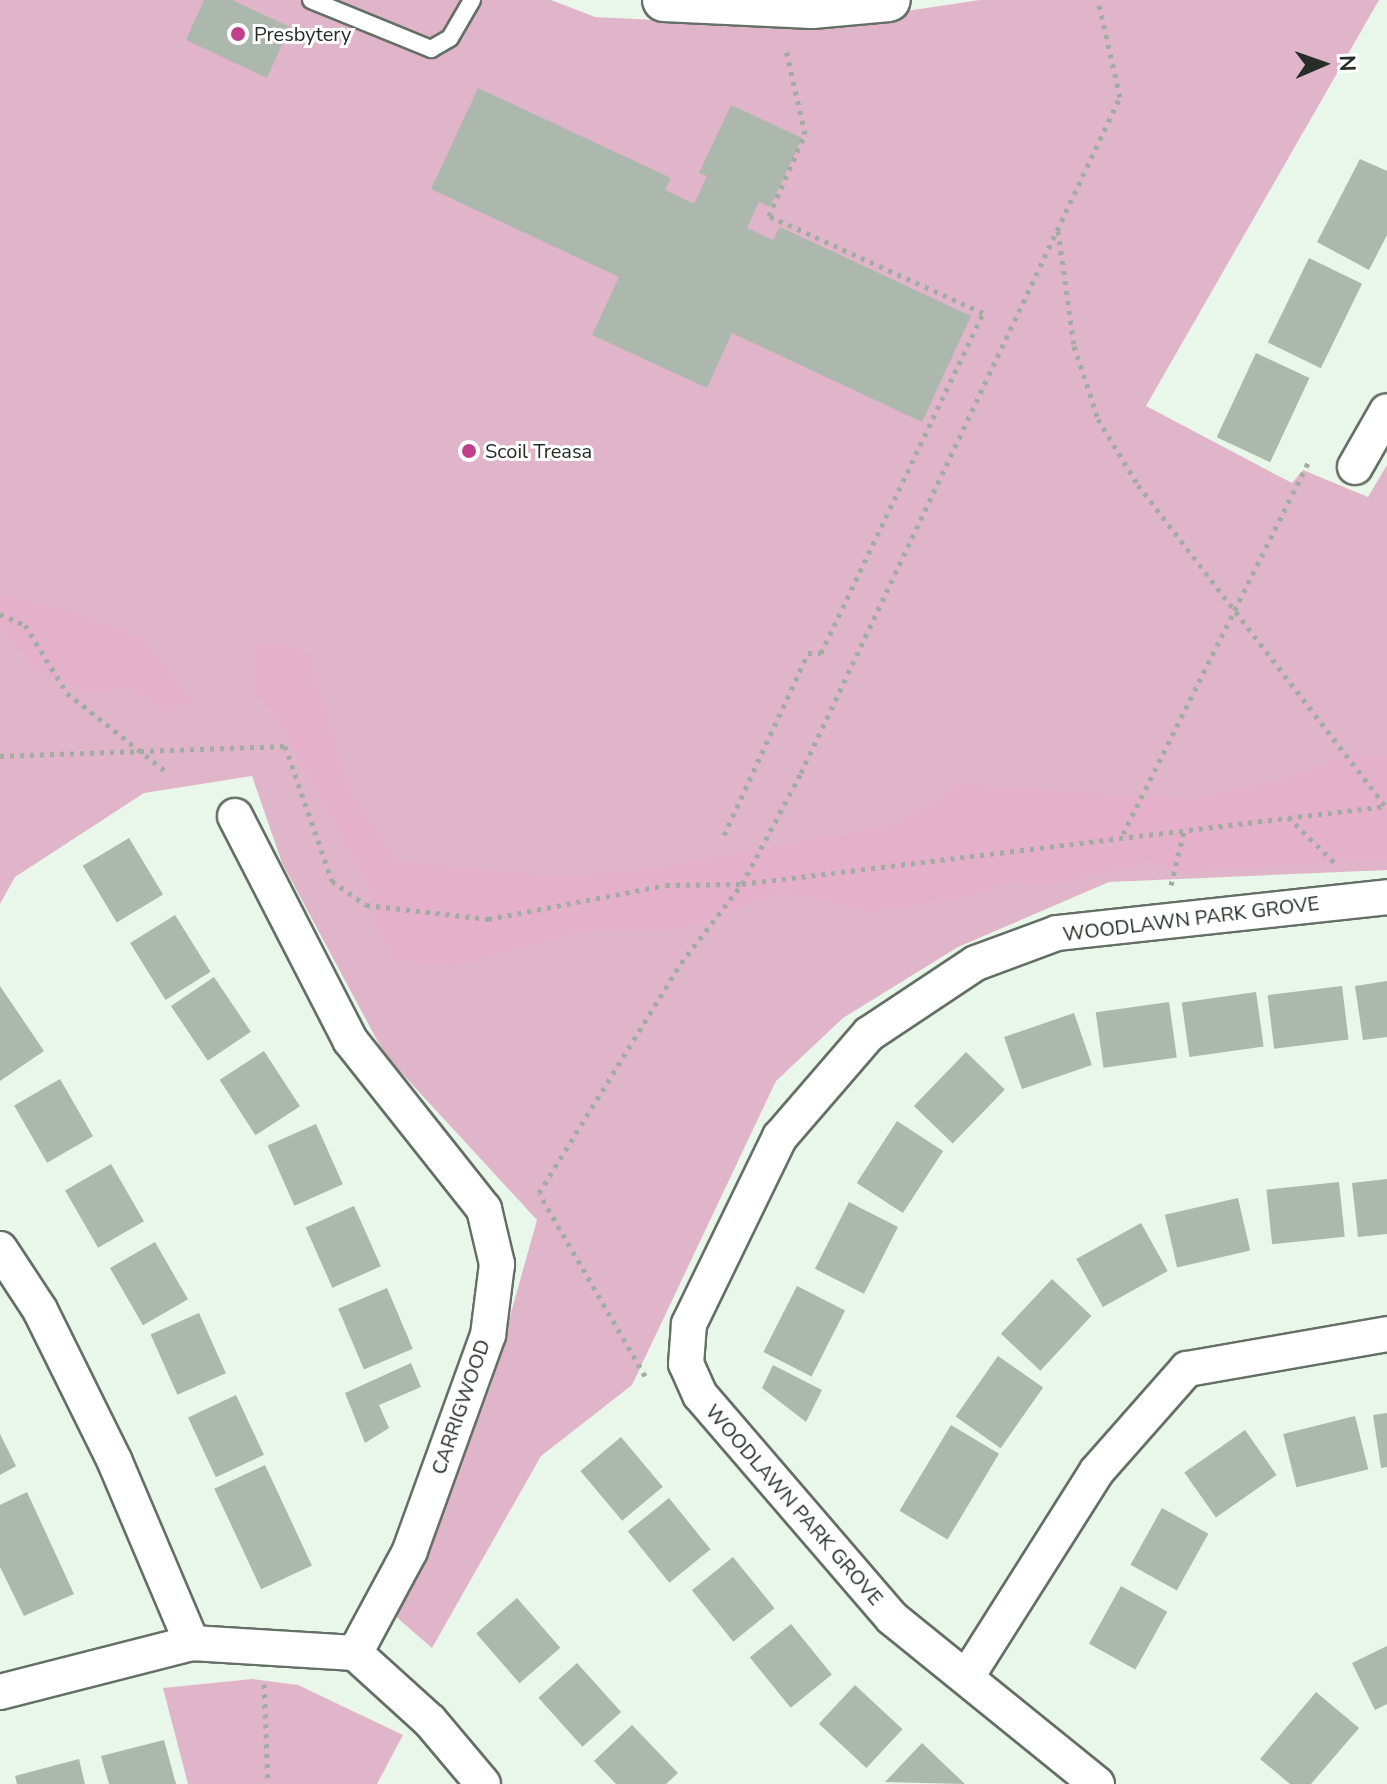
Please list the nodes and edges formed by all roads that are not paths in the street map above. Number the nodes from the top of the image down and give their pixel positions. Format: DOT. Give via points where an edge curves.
graph roads {
  1 [pos="311,0"];
  2 [pos="472,0"];
  3 [pos="664,0"];
  4 [pos="889,0"];
  5 [pos="1387,411"];
  6 [pos="1355,467"];
  7 [pos="235,816"];
  8 [pos="1387,897"];
  9 [pos="0,1249"];
  10 [pos="1387,1334"];
  11 [pos="192,1643"];
  12 [pos="355,1653"];
  13 [pos="968,1675"];
  14 [pos="0,1692"];
  15 [pos="483,1784"];
  16 [pos="1097,1784"];
  1 -- 2 [label="lane" via="431,49 450,38"];
  3 -- 4 [label="street" via="812,7"];
  5 -- 6 [label="street"];
  7 -- 12 [label="street, CARRIGWOOD" via="350,1040 484,1209 497,1264 488,1335 410,1551"];
  8 -- 13 [label="street, WOODLAWN PARK GROVE" via="1057,933 976,963 869,1034 780,1137 689,1324 686,1364 700,1395 892,1618"];
  9 -- 11 [label="street" via="40,1310 115,1462"];
  10 -- 13 [label="street" via="1187,1369 1097,1471"];
  11 -- 12 [label="street"];
  11 -- 14 [label="street"];
  12 -- 15 [label="street" via="430,1721"];
  13 -- 16 [label="street, WOODLAWN PARK GROVE"];
}
